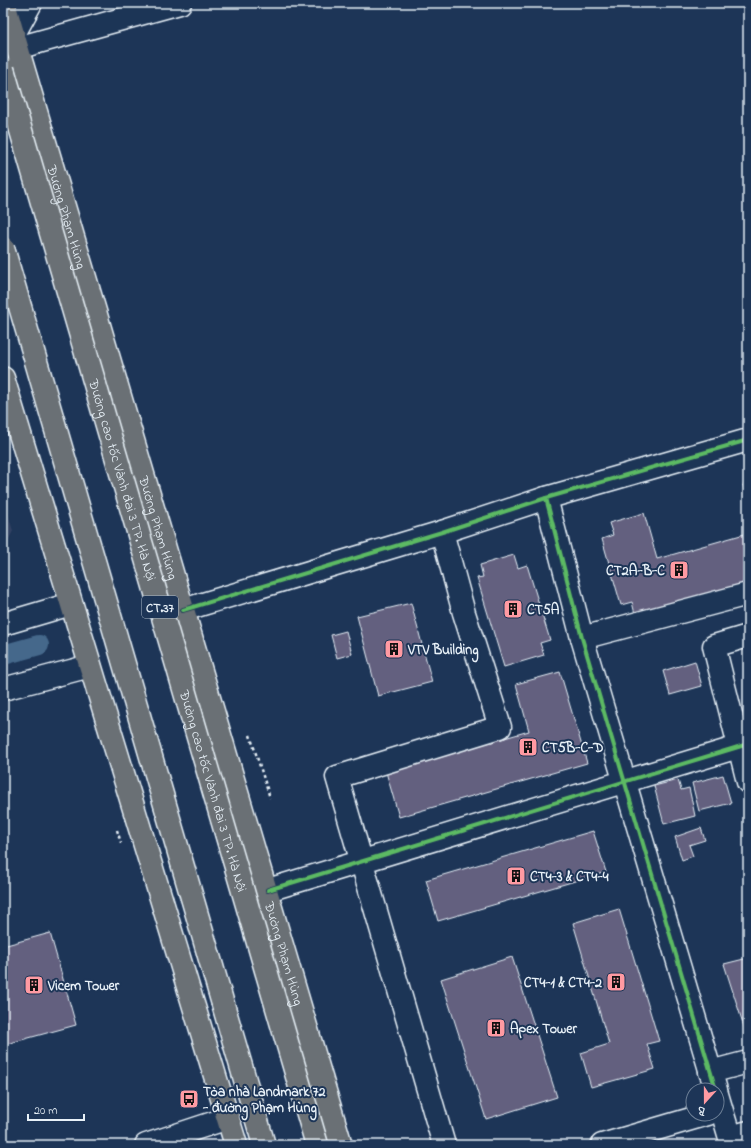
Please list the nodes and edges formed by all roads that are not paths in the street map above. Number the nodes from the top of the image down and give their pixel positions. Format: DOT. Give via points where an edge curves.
graph roads {
  1 [pos="4,3"];
  2 [pos="31,3"];
  3 [pos="180,3"];
  4 [pos="15,42"];
  5 [pos="3,69"];
  6 [pos="3,248"];
  7 [pos="3,378"];
  8 [pos="748,440"];
  9 [pos="546,498"];
  10 [pos="442,532"];
  11 [pos="748,594"];
  12 [pos="71,604"];
  13 [pos="183,610"];
  14 [pos="3,624"];
  15 [pos="748,636"];
  16 [pos="582,638"];
  17 [pos="90,666"];
  18 [pos="3,689"];
  19 [pos="743,745"];
  20 [pos="624,782"];
  21 [pos="748,782"];
  22 [pos="360,862"];
  23 [pos="268,890"];
  24 [pos="748,1062"];
  25 [pos="710,1082"];
  26 [pos="725,1087"];
  27 [pos="685,1110"];
  28 [pos="725,1116"];
  29 [pos="228,1118"];
  30 [pos="737,1138"];
  31 [pos="146,1145"];
  32 [pos="236,1145"];
  33 [pos="264,1145"];
  34 [pos="317,1145"];
  35 [pos="341,1145"];
  36 [pos="444,1145"];
  37 [pos="602,1145"];
  1 -- 4 [label="main road, Đường Phạm Hùng"];
  2 -- 4 [label="street"];
  3 -- 4 [label="street"];
  4 -- 13 [label="main road, Đường Phạm Hùng"];
  5 -- 34 [label="main road, Đường cao tốc Vành đai 3 TP. Hà Nội / CT.37, bridge"];
  6 -- 33 [label="main road, bridge"];
  7 -- 12 [label="main road"];
  8 -- 9 [label="street"];
  9 -- 10 [label="street"];
  9 -- 16 [label="street"];
  10 -- 13 [label="street"];
  10 -- 22 [label="street" via="464,613 500,727 337,777"];
  11 -- 16 [label="street"];
  12 -- 14 [label="street"];
  12 -- 17 [label="main road"];
  13 -- 23 [label="main road, Đường Phạm Hùng"];
  15 -- 19 [label="street" via="714,646"];
  16 -- 20 [label="street"];
  17 -- 18 [label="street"];
  17 -- 29 [label="main road"];
  19 -- 20 [label="street"];
  19 -- 21 [label="street"];
  20 -- 22 [label="street"];
  20 -- 25 [label="street"];
  22 -- 23 [label="street"];
  22 -- 36 [label="street"];
  23 -- 35 [label="main road, Đường Phạm Hùng"];
  24 -- 26 [label="street"];
  27 -- 37 [label="street"];
  28 -- 30 [label="street"];
  29 -- 31 [label="street"];
  29 -- 32 [label="main road"];
}
